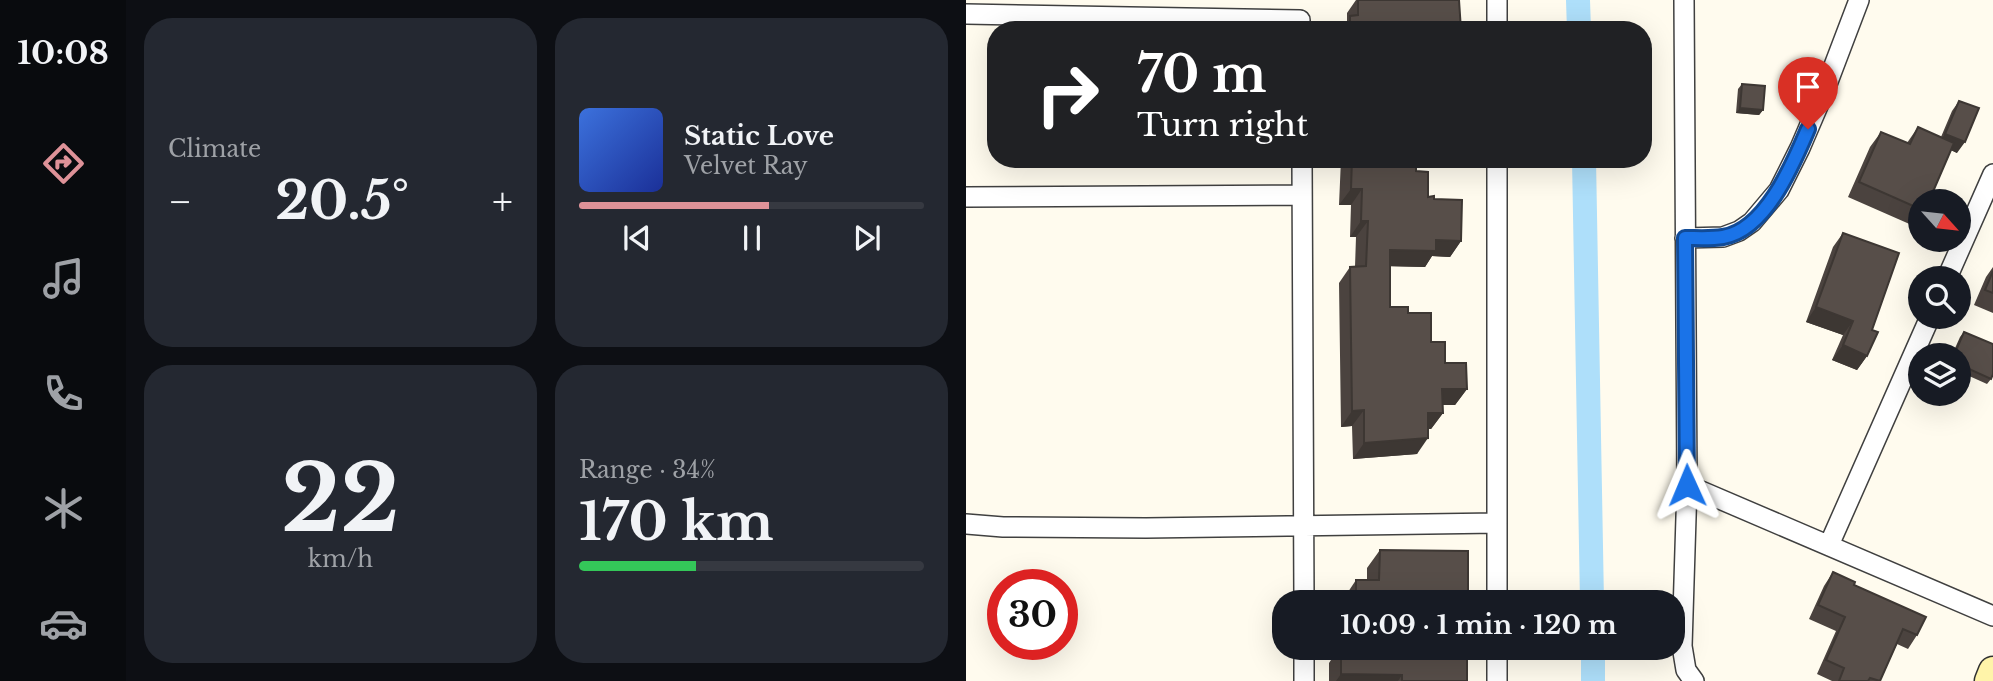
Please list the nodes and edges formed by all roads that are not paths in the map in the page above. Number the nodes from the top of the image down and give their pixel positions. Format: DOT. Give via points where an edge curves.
graph roads {
  1 [pos="1300,0"];
  2 [pos="1497,0"];
  3 [pos="1684,0"];
  4 [pos="1859,0"];
  5 [pos="966,14"];
  6 [pos="1179,21"];
  7 [pos="1300,21"];
  8 [pos="1497,21"];
  9 [pos="1302,168"];
  10 [pos="1497,168"];
  11 [pos="1993,174"];
  12 [pos="1302,195"];
  13 [pos="966,197"];
  14 [pos="1685,238"];
  15 [pos="1952,266"];
  16 [pos="1925,329"];
  17 [pos="1687,485"];
  18 [pos="1497,523"];
  19 [pos="966,524"];
  20 [pos="1304,526"];
  21 [pos="1829,545"];
  22 [pos="1304,590"];
  23 [pos="1497,590"];
  24 [pos="1993,616"];
  25 [pos="1304,660"];
  26 [pos="1497,660"];
  27 [pos="1993,671"];
  28 [pos="1304,681"];
  29 [pos="1497,681"];
  30 [pos="1694,681"];
  31 [pos="1989,681"];
  1 -- 7 [label="street"];
  2 -- 8 [label="street"];
  3 -- 14 [label="street"];
  4 -- 14 [label="street" via="1779,190 1739,231 1723,237"];
  5 -- 6 [label="street"];
  9 -- 12 [label="street"];
  10 -- 18 [label="street"];
  11 -- 15 [label="street"];
  12 -- 13 [label="street"];
  12 -- 20 [label="street"];
  14 -- 17 [label="street"];
  16 -- 21 [label="street"];
  17 -- 21 [label="street"];
  17 -- 30 [label="street" via="1682,646 1686,670"];
  18 -- 20 [label="street"];
  18 -- 23 [label="street"];
  19 -- 20 [label="street"];
  20 -- 22 [label="street"];
  21 -- 24 [label="street"];
  25 -- 28 [label="street"];
  26 -- 29 [label="street"];
  27 -- 31 [label="street"];
}
